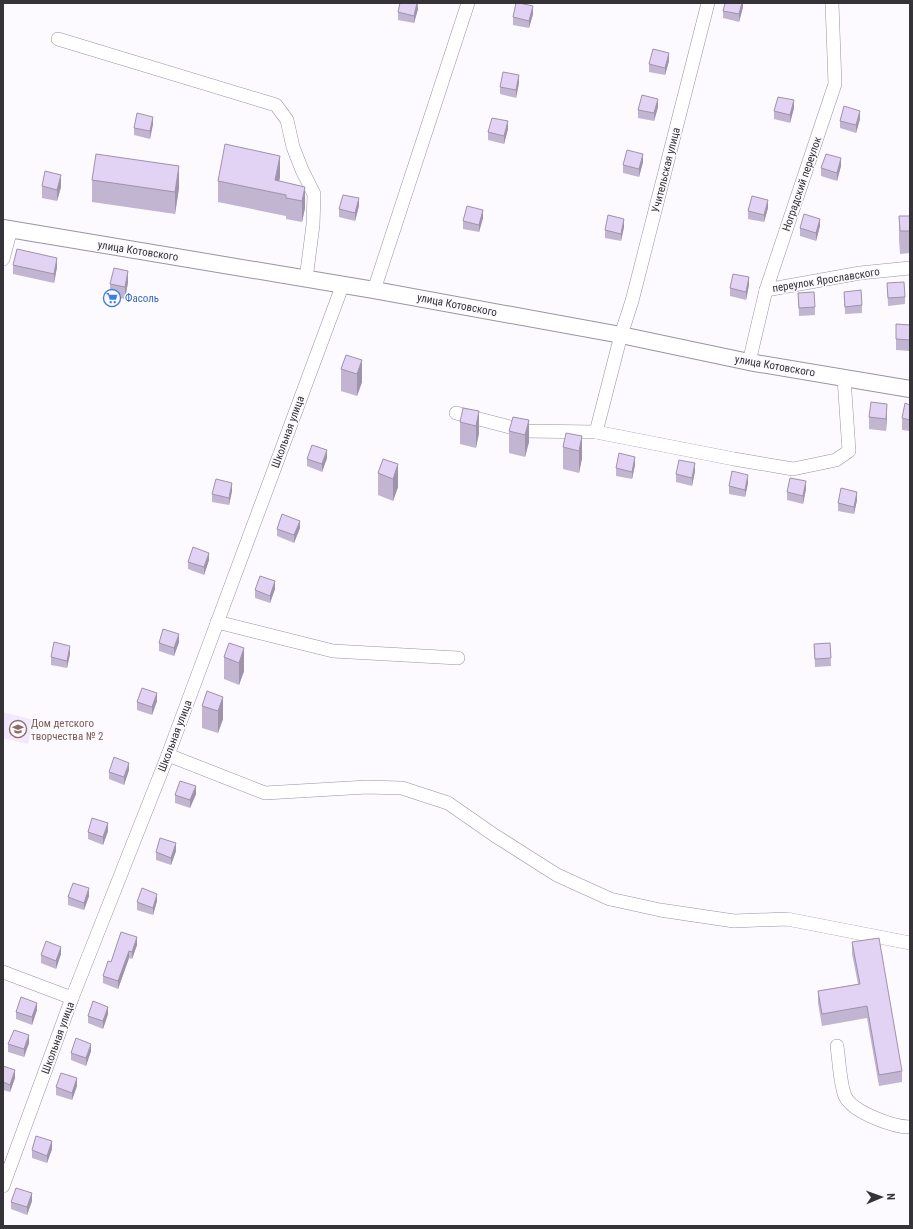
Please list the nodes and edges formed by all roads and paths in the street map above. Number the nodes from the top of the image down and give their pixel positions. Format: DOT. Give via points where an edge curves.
graph roads {
  1 [pos="468,3"];
  2 [pos="708,3"];
  3 [pos="832,3"];
  4 [pos="58,39"];
  5 [pos="7,229"];
  6 [pos="3,259"];
  7 [pos="910,268"];
  8 [pos="306,279"];
  9 [pos="343,284"];
  10 [pos="374,290"];
  11 [pos="766,290"];
  12 [pos="621,335"];
  13 [pos="749,362"];
  14 [pos="844,378"];
  15 [pos="910,389"];
  16 [pos="456,413"];
  17 [pos="596,432"];
  18 [pos="218,622"];
  19 [pos="458,658"];
  20 [pos="168,755"];
  21 [pos="910,943"];
  22 [pos="3,972"];
  23 [pos="72,998"];
  24 [pos="837,1046"];
  25 [pos="910,1127"];
  26 [pos="3,1186"];
  1 -- 10 [label="street"];
  2 -- 12 [label="street, Учительская улица" via="632,301"];
  3 -- 11 [label="street, Ноградский переулок" via="835,84"];
  4 -- 8 [label="street" via="276,105 287,120 293,147 314,194"];
  5 -- 6 [label="street"];
  5 -- 8 [label="main road, улица Котовского"];
  7 -- 11 [label="street, переулок Ярославского" via="860,273"];
  8 -- 9 [label="main road, улица Котовского"];
  9 -- 10 [label="main road, улица Котовского"];
  9 -- 18 [label="street, Школьная улица"];
  10 -- 12 [label="main road, улица Котовского"];
  11 -- 13 [label="street, Ноградский переулок"];
  12 -- 13 [label="main road, улица Котовского"];
  12 -- 17 [label="street, Учительская улица"];
  13 -- 14 [label="main road, улица Котовского"];
  14 -- 15 [label="main road, улица Котовского"];
  14 -- 17 [label="street" via="849,451 836,460 793,469"];
  16 -- 17 [label="street" via="525,431"];
  18 -- 19 [label="street" via="333,651"];
  18 -- 20 [label="street, Школьная улица"];
  20 -- 21 [label="street" via="264,793 366,786 402,788 448,803 557,875 610,899 660,910 734,921 788,919"];
  20 -- 23 [label="street, Школьная улица"];
  22 -- 23 [label="street"];
  23 -- 26 [label="street, Школьная улица"];
  24 -- 25 [label="street" via="845,1096 862,1113 900,1127"];
}
